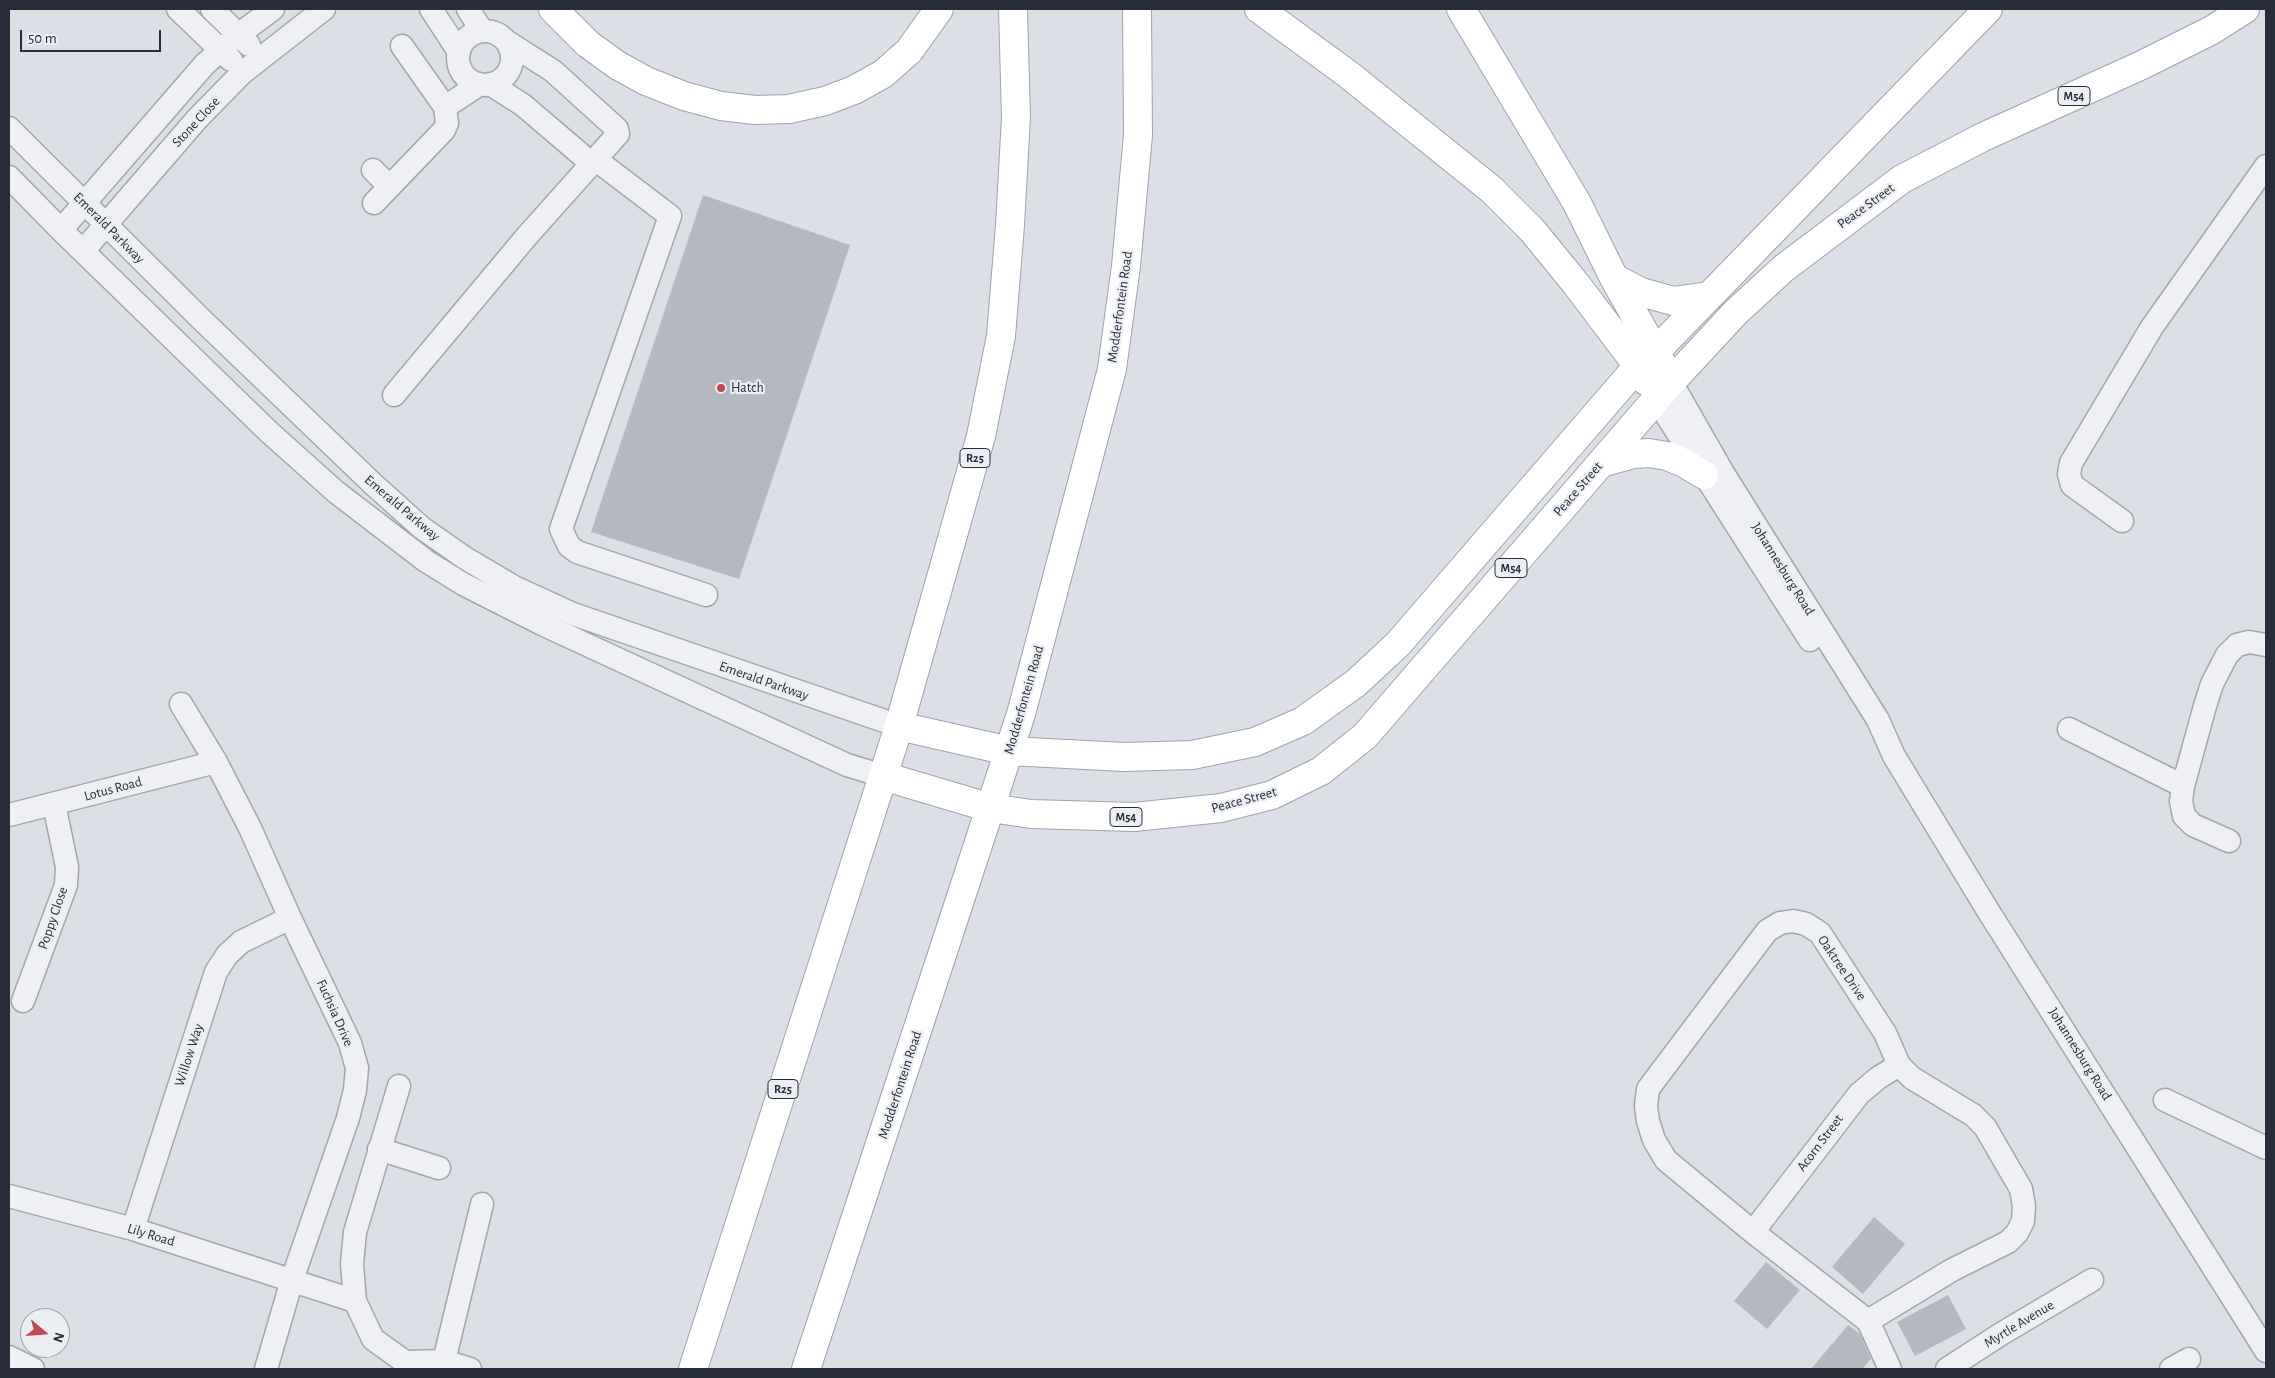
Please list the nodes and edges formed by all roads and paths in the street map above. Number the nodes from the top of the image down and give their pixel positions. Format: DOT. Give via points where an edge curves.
graph roads {
  1 [pos="178,9"];
  2 [pos="212,9"];
  3 [pos="273,9"];
  4 [pos="324,9"];
  5 [pos="431,9"];
  6 [pos="468,9"];
  7 [pos="553,9"];
  8 [pos="939,9"];
  9 [pos="1013,9"];
  10 [pos="1137,9"];
  11 [pos="1260,9"];
  12 [pos="1461,9"];
  13 [pos="1988,9"];
  14 [pos="2245,9"];
  15 [pos="482,31"];
  16 [pos="238,35"];
  17 [pos="402,46"];
  18 [pos="509,49"];
  19 [pos="221,50"];
  20 [pos="459,52"];
  21 [pos="262,57"];
  22 [pos="242,73"];
  23 [pos="485,81"];
  24 [pos="443,104"];
  25 [pos="9,128"];
  26 [pos="595,159"];
  27 [pos="2266,166"];
  28 [pos="373,170"];
  29 [pos="9,176"];
  30 [pos="389,186"];
  31 [pos="374,203"];
  32 [pos="84,204"];
  33 [pos="106,226"];
  34 [pos="61,230"];
  35 [pos="83,251"];
  36 [pos="1614,278"];
  37 [pos="1708,296"];
  38 [pos="1647,358"];
  39 [pos="1664,390"];
  40 [pos="394,395"];
  41 [pos="1601,463"];
  42 [pos="1704,476"];
  43 [pos="2122,521"];
  44 [pos="706,595"];
  45 [pos="2266,645"];
  46 [pos="182,704"];
  47 [pos="899,726"];
  48 [pos="2069,729"];
  49 [pos="1009,752"];
  50 [pos="1894,756"];
  51 [pos="216,762"];
  52 [pos="883,776"];
  53 [pos="2183,786"];
  54 [pos="54,804"];
  55 [pos="992,808"];
  56 [pos="9,815"];
  57 [pos="2230,841"];
  58 [pos="290,918"];
  59 [pos="23,1001"];
  60 [pos="1899,1065"];
  61 [pos="399,1086"];
  62 [pos="2165,1100"];
  63 [pos="2266,1148"];
  64 [pos="379,1149"];
  65 [pos="439,1168"];
  66 [pos="9,1196"];
  67 [pos="482,1204"];
  68 [pos="133,1228"];
  69 [pos="1753,1232"];
  70 [pos="292,1280"];
  71 [pos="2092,1280"];
  72 [pos="355,1301"];
  73 [pos="1868,1321"];
  74 [pos="2266,1351"];
  75 [pos="9,1357"];
  76 [pos="444,1361"];
  77 [pos="405,1366"];
  78 [pos="33,1369"];
  79 [pos="266,1369"];
  80 [pos="470,1369"];
  81 [pos="693,1369"];
  82 [pos="806,1369"];
  83 [pos="1890,1369"];
  84 [pos="1947,1369"];
  1 -- 19 [label="street"];
  2 -- 16 [label="street"];
  3 -- 16 [label="street"];
  4 -- 21 [label="street, Stone Close"];
  5 -- 20 [label="street"];
  6 -- 15 [label="street"];
  7 -- 8 [label="main road" via="588,44 646,81 720,106 756,110 789,109 816,103 883,74 910,51"];
  9 -- 47 [label="main road, R25" via="1016,117 1000,336 982,436"];
  10 -- 49 [label="main road, Modderfontein Road" via="1138,135 1126,266 1112,369"];
  11 -- 38 [label="main road" via="1349,75 1492,190"];
  12 -- 36 [label="main road" via="1577,203"];
  13 -- 37 [label="main road, M54"];
  14 -- 39 [label="main road, Peace Street / M54" via="2212,30 2142,65 1983,137 1902,179 1784,268 1736,312"];
  15 -- 18 [label="street" via="499,35"];
  15 -- 20 [label="street" via="468,38"];
  16 -- 19 [label="street"];
  16 -- 21 [label="street"];
  17 -- 24 [label="street"];
  18 -- 23 [label="street" via="508,72"];
  18 -- 26 [label="street" via="553,71 617,129 617,138"];
  19 -- 22 [label="street"];
  19 -- 32 [label="street" via="160,114"];
  20 -- 23 [label="street" via="460,67"];
  21 -- 22 [label="street, Stone Close"];
  22 -- 33 [label="street, Stone Close"];
  23 -- 24 [label="street"];
  23 -- 26 [label="street"];
  24 -- 30 [label="street" via="448,115 444,130 410,154"];
  25 -- 32 [label="street, Emerald Parkway"];
  26 -- 40 [label="street" via="526,236"];
  26 -- 44 [label="street" via="670,216 561,529 569,546 577,552"];
  27 -- 43 [label="street" via="2152,327 2071,463 2072,485"];
  28 -- 30 [label="street"];
  29 -- 34 [label="street, Emerald Parkway"];
  30 -- 31 [label="street"];
  32 -- 33 [label="street, Emerald Parkway"];
  32 -- 34 [label="street"];
  33 -- 35 [label="street, Stone Close"];
  33 -- 47 [label="street, Emerald Parkway" via="373,484 422,528 465,558 514,587 573,614"];
  34 -- 35 [label="street, Emerald Parkway"];
  35 -- 52 [label="street, Emerald Parkway" via="269,432 336,492 426,561 463,584 553,629 847,765"];
  36 -- 37 [label="main road" via="1641,292 1674,301"];
  36 -- 38 [label="main road"];
  37 -- 38 [label="main road, M54"];
  38 -- 39 [label="main road"];
  38 -- 49 [label="main road, M54" via="1520,500 1398,644 1356,683 1303,720 1255,742 1192,755 1124,757"];
  39 -- 41 [label="main road, Peace Street / M54"];
  39 -- 42 [label="street, Johannesburg Road"];
  39 -- 50 [label="street, Johannesburg Road" via="1723,473 1878,720"];
  41 -- 42 [label="main road" via="1649,453 1684,463"];
  41 -- 55 [label="main road, Peace Street / M54" via="1365,736 1321,771 1272,795 1221,808 1134,817 1031,814"];
  42 -- 50 [label="street, Johannesburg Road" via="1854,709"];
  45 -- 53 [label="street" via="2249,642 2237,645 2226,655 2212,684"];
  46 -- 51 [label="street, Fuchsia Drive"];
  47 -- 49 [label="main road, M54"];
  47 -- 52 [label="main road, R25"];
  48 -- 53 [label="street"];
  49 -- 55 [label="main road, Modderfontein Road"];
  50 -- 74 [label="street, Johannesburg Road"];
  51 -- 54 [label="street, Lotus Road"];
  51 -- 58 [label="street, Fuchsia Drive" via="254,836"];
  52 -- 55 [label="main road, Peace Street / M54"];
  52 -- 81 [label="main road, R25"];
  53 -- 57 [label="street" via="2184,816 2193,825"];
  54 -- 56 [label="street, Lotus Road"];
  54 -- 59 [label="street, Poppy Close" via="66,860 66,885"];
  55 -- 82 [label="main road, Modderfontein Road"];
  58 -- 68 [label="street, Willow Way" via="241,942 216,972"];
  58 -- 70 [label="street, Fuchsia Drive" via="350,1043 357,1068 348,1118"];
  60 -- 69 [label="street, Acorn Street" via="1859,1094"];
  60 -- 69 [label="street, Oaktree Drive" via="1885,1033 1820,933 1806,924 1793,921 1780,923 1767,931 1648,1089 1646,1106 1654,1140 1666,1160"];
  60 -- 73 [label="street, Oaktree Drive" via="1912,1078 1974,1115 1985,1127 2021,1189 2024,1206 2022,1221 2008,1242 1952,1270"];
  61 -- 64 [label="street"];
  62 -- 63 [label="street"];
  64 -- 65 [label="street"];
  64 -- 72 [label="street" via="355,1232 352,1264"];
  66 -- 68 [label="street, Lily Road"];
  67 -- 76 [label="street"];
  68 -- 70 [label="street, Lily Road"];
  69 -- 73 [label="street, Oaktree Drive"];
  70 -- 72 [label="street, Lily Road"];
  70 -- 79 [label="street, Fuchsia Drive"];
  71 -- 84 [label="street, Myrtle Avenue"];
  72 -- 77 [label="street" via="373,1339"];
  73 -- 83 [label="street, Oaktree Drive"];
  75 -- 78 [label="street"];
  76 -- 77 [label="street"];
  76 -- 80 [label="street"];
}
